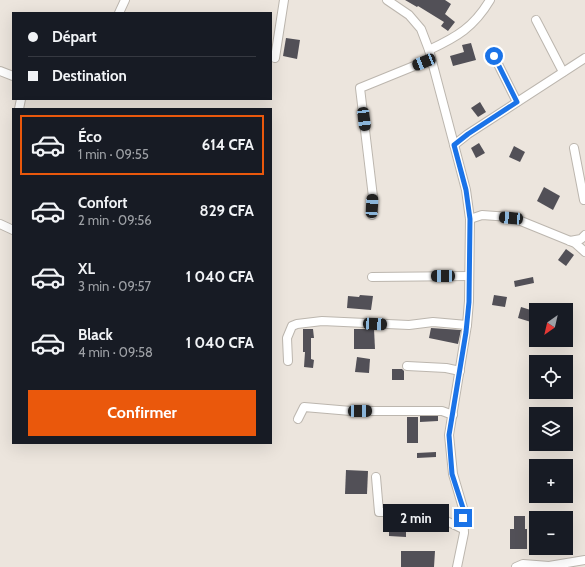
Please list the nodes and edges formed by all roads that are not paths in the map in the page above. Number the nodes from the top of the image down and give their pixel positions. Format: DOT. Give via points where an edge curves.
graph roads {
  1 [pos="125,0"];
  2 [pos="284,0"];
  3 [pos="387,0"];
  4 [pos="490,0"];
  5 [pos="119,12"];
  6 [pos="536,20"];
  7 [pos="429,50"];
  8 [pos="494,56"];
  9 [pos="275,58"];
  10 [pos="585,58"];
  11 [pos="432,63"];
  12 [pos="0,71"];
  13 [pos="563,72"];
  14 [pos="12,76"];
  15 [pos="517,102"];
  16 [pos="454,145"];
  17 [pos="574,148"];
  18 [pos="585,201"];
  19 [pos="372,215"];
  20 [pos="470,219"];
  21 [pos="0,224"];
  22 [pos="12,230"];
  23 [pos="585,235"];
  24 [pos="570,241"];
  25 [pos="585,252"];
  26 [pos="469,276"];
  27 [pos="372,277"];
  28 [pos="467,325"];
  29 [pos="288,361"];
  30 [pos="407,366"];
  31 [pos="460,371"];
  32 [pos="453,415"];
  33 [pos="298,419"];
  34 [pos="376,477"];
  35 [pos="464,529"];
  36 [pos="585,560"];
  37 [pos="457,567"];
  38 [pos="516,567"];
  1 -- 5 [label="street"];
  2 -- 9 [label="street"];
  3 -- 7 [label="street" via="409,15 421,29"];
  4 -- 7 [label="street" via="469,26 454,38"];
  6 -- 13 [label="street"];
  7 -- 11 [label="street"];
  8 -- 15 [label="street"];
  10 -- 13 [label="street"];
  11 -- 16 [label="street"];
  11 -- 19 [label="street" via="424,62 360,88 373,197"];
  12 -- 14 [label="street"];
  13 -- 15 [label="street"];
  15 -- 16 [label="street"];
  16 -- 20 [label="street" via="466,190"];
  17 -- 18 [label="street"];
  20 -- 24 [label="street" via="482,216 511,218"];
  20 -- 26 [label="street"];
  21 -- 22 [label="street"];
  23 -- 24 [label="street" via="581,239"];
  24 -- 25 [label="street"];
  26 -- 27 [label="street"];
  26 -- 28 [label="street"];
  28 -- 29 [label="street" via="433,322 409,326 322,321 297,324 292,326 287,338"];
  28 -- 31 [label="street"];
  30 -- 31 [label="street"];
  31 -- 32 [label="street"];
  32 -- 33 [label="street" via="442,411 351,411 304,407"];
  32 -- 35 [label="street" via="449,435 452,474 463,508"];
  34 -- 35 [label="street" via="379,512 418,512 434,515"];
  35 -- 37 [label="street"];
  36 -- 38 [label="street" via="549,566 524,564"];
}
